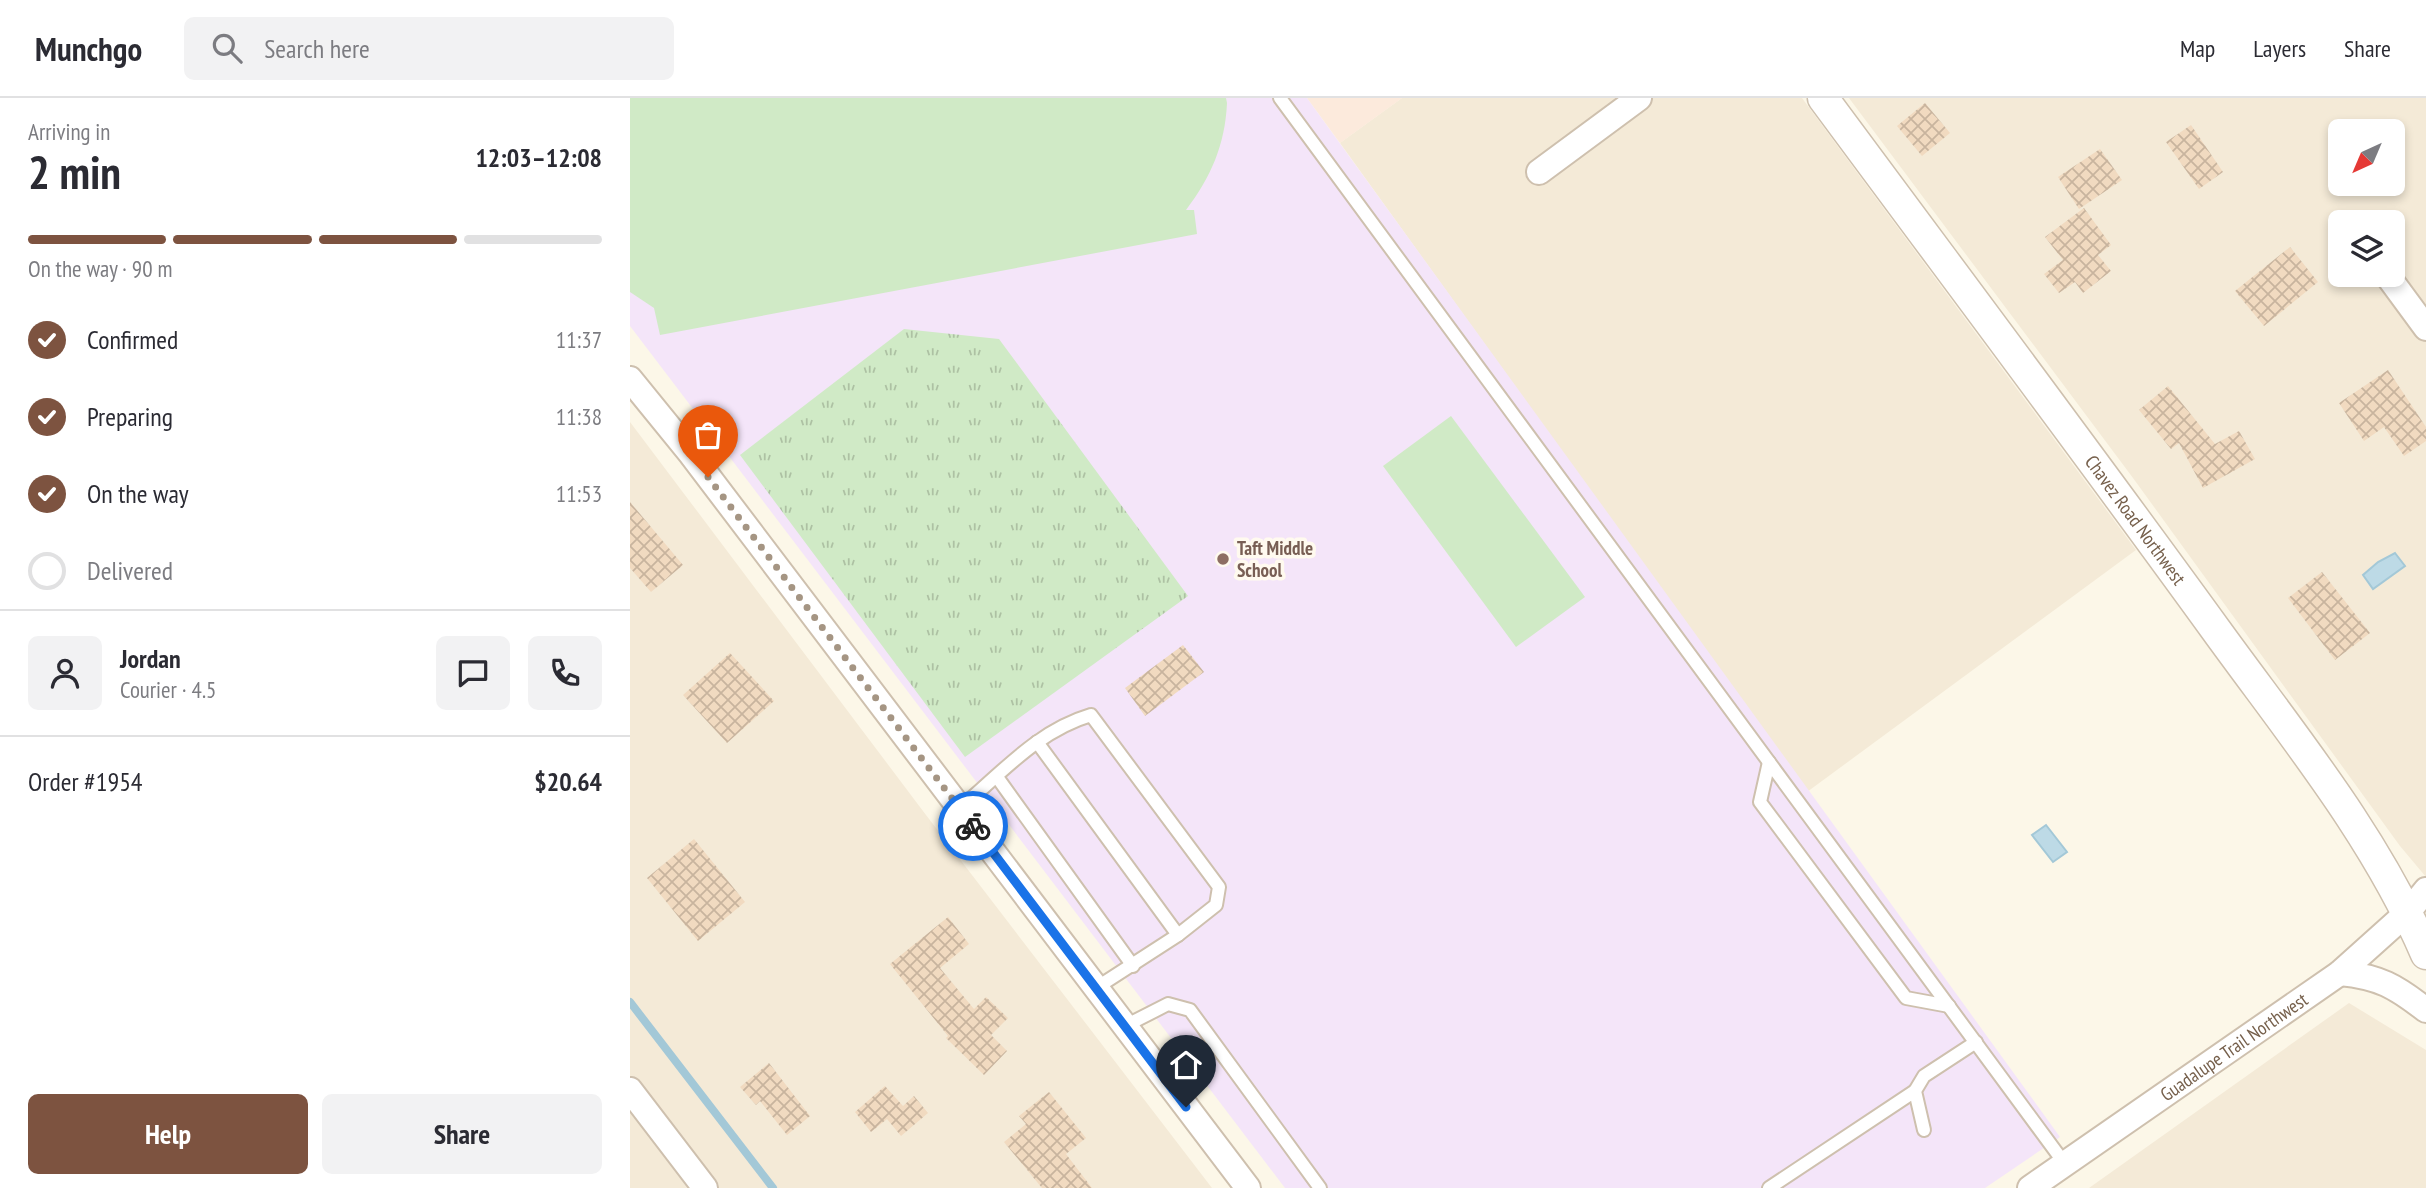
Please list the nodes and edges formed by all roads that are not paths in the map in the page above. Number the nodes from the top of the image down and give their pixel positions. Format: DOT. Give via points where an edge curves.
graph roads {
  1 [pos="1280,98"];
  2 [pos="1639,98"];
  3 [pos="1823,98"];
  4 [pos="1539,172"];
  5 [pos="2396,287"];
  6 [pos="2426,328"];
  7 [pos="630,379"];
  8 [pos="1037,742"];
  9 [pos="1769,762"];
  10 [pos="997,777"];
  11 [pos="960,808"];
  12 [pos="2417,901"];
  13 [pos="1178,934"];
  14 [pos="2426,954"];
  15 [pos="1133,966"];
  16 [pos="2340,973"];
  17 [pos="1096,988"];
  18 [pos="1949,1006"];
  19 [pos="2426,1010"];
  20 [pos="1125,1027"];
  21 [pos="1976,1042"];
  22 [pos="630,1090"];
  23 [pos="1915,1091"];
  24 [pos="1924,1130"];
  25 [pos="2065,1164"];
  26 [pos="705,1188"];
  27 [pos="1248,1188"];
  28 [pos="1320,1188"];
  29 [pos="1769,1188"];
  30 [pos="2030,1188"];
  1 -- 9 [label="lane"];
  2 -- 4 [label="street"];
  3 -- 12 [label="street, Chavez Road Northwest"];
  5 -- 6 [label="street"];
  7 -- 11 [label="street"];
  8 -- 10 [label="lane" via="1013,758"];
  8 -- 13 [label="lane"];
  8 -- 13 [label="lane" via="1066,723 1091,715 1219,887 1216,905"];
  9 -- 18 [label="lane"];
  9 -- 18 [label="lane" via="1760,802 1906,998"];
  10 -- 11 [label="lane"];
  10 -- 15 [label="lane"];
  11 -- 17 [label="street"];
  12 -- 14 [label="street, Chavez Road Northwest"];
  12 -- 16 [label="street, Guadalupe Trail Northwest"];
  13 -- 15 [label="lane"];
  15 -- 17 [label="lane"];
  16 -- 19 [label="street" via="2373,976 2397,987"];
  16 -- 25 [label="street, Guadalupe Trail Northwest"];
  17 -- 20 [label="street"];
  18 -- 21 [label="lane"];
  20 -- 27 [label="street"];
  20 -- 28 [label="lane" via="1168,1004 1190,1010"];
  21 -- 23 [label="lane" via="1924,1076"];
  21 -- 25 [label="lane"];
  22 -- 26 [label="street"];
  23 -- 24 [label="lane"];
  23 -- 29 [label="lane"];
  25 -- 30 [label="street, Guadalupe Trail Northwest"];
}
